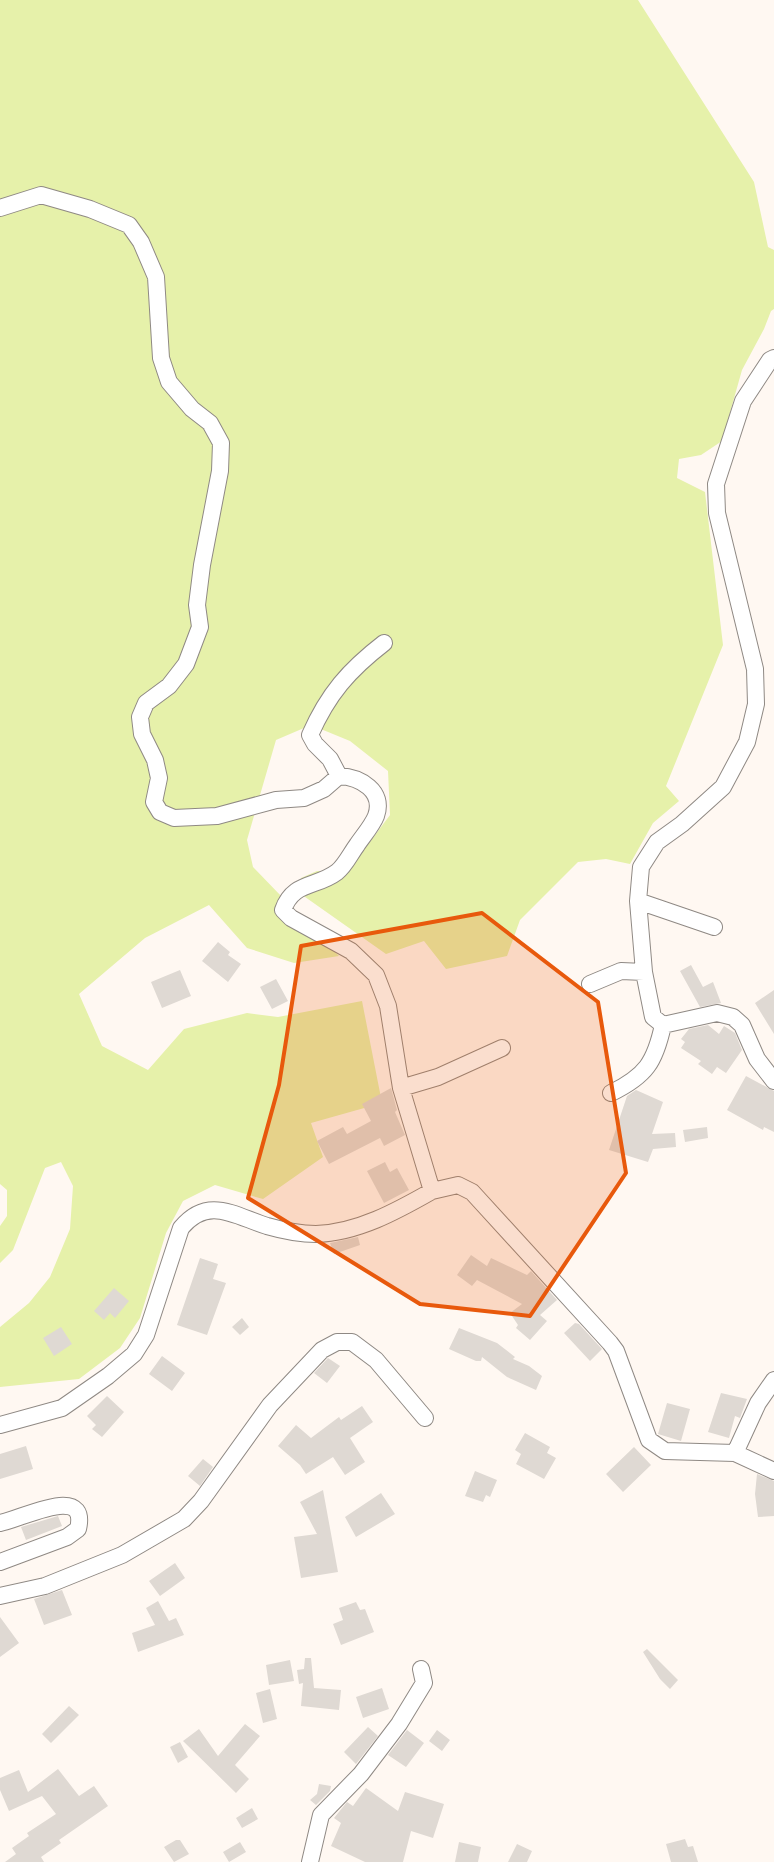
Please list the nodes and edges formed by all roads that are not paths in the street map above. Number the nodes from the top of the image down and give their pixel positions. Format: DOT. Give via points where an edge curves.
graph roads {
  1 [pos="0,208"];
  2 [pos="774,358"];
  3 [pos="384,643"];
  4 [pos="339,776"];
  5 [pos="638,901"];
  6 [pos="714,928"];
  7 [pos="644,972"];
  8 [pos="590,984"];
  9 [pos="663,1025"];
  10 [pos="502,1048"];
  11 [pos="774,1081"];
  12 [pos="401,1088"];
  13 [pos="611,1093"];
  14 [pos="432,1191"];
  15 [pos="774,1380"];
  16 [pos="424,1418"];
  17 [pos="0,1425"];
  18 [pos="735,1453"];
  19 [pos="774,1471"];
  20 [pos="0,1523"];
  21 [pos="0,1562"];
  22 [pos="0,1596"];
  23 [pos="421,1669"];
  24 [pos="310,1862"];
  1 -- 4 [label="street" via="40,195 90,209 129,225 141,242 156,277 161,358 169,382 192,409 210,423 221,443 220,471 197,605 200,627 186,664 169,686 146,703 140,716 142,734 155,760 159,778 154,802 160,812 174,818 217,816 276,800 304,798 324,789"];
  2 -- 5 [label="street" via="743,401 716,484 717,513 755,669 756,704 747,742 723,786 682,824 656,842 641,867"];
  3 -- 4 [label="street" via="340,682 321,709 310,735"];
  4 -- 12 [label="street" via="353,777 371,788 379,806 375,818 338,872 298,889 287,898 283,910 291,918 351,951 376,975 388,1006"];
  5 -- 6 [label="street"];
  5 -- 7 [label="street"];
  7 -- 8 [label="street" via="621,971"];
  7 -- 9 [label="street" via="653,1017"];
  9 -- 11 [label="street" via="717,1013 733,1017 742,1025 757,1059"];
  9 -- 13 [label="street" via="658,1049 643,1071 632,1083"];
  10 -- 12 [label="street" via="438,1077"];
  12 -- 14 [label="street"];
  14 -- 17 [label="street" via="400,1209 354,1228 315,1234 267,1226 232,1212 210,1210 190,1218 181,1228 146,1335 134,1354 62,1408"];
  14 -- 18 [label="street" via="458,1185 472,1192 610,1343 616,1351 649,1440 665,1451"];
  15 -- 18 [label="street" via="758,1403"];
  16 -- 22 [label="street" via="376,1360 352,1342 337,1342 322,1350 270,1405 201,1501 184,1519 122,1554 45,1586"];
  18 -- 19 [label="street"];
  20 -- 21 [label="street" via="57,1504 75,1508 80,1519 78,1529 67,1537"];
  23 -- 24 [label="street" via="424,1683 399,1724 361,1774 321,1815"];
}
